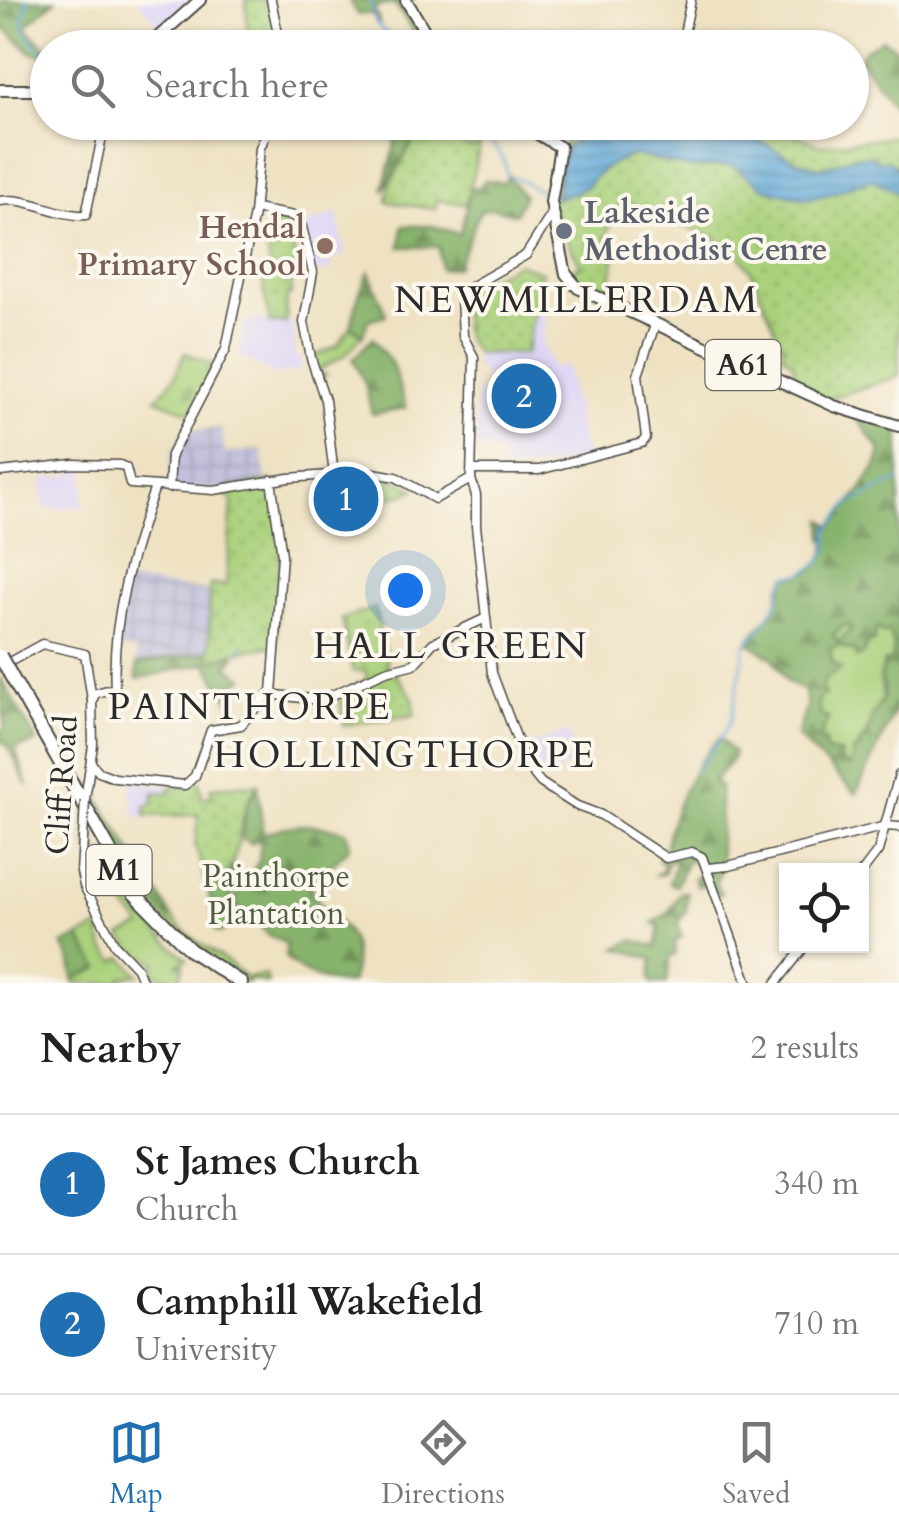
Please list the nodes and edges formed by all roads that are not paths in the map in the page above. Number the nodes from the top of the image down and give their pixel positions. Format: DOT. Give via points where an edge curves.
graph roads {
  1 [pos="200,0"];
  2 [pos="271,0"];
  3 [pos="406,0"];
  4 [pos="691,0"];
  5 [pos="166,30"];
  6 [pos="277,30"];
  7 [pos="424,30"];
  8 [pos="685,30"];
  9 [pos="0,90"];
  10 [pos="30,90"];
  11 [pos="101,140"];
  12 [pos="263,140"];
  13 [pos="548,140"];
  14 [pos="0,202"];
  15 [pos="255,208"];
  16 [pos="553,212"];
  17 [pos="655,324"];
  18 [pos="899,426"];
  19 [pos="0,472"];
  20 [pos="334,474"];
  21 [pos="472,475"];
  22 [pos="271,480"];
  23 [pos="155,487"];
  24 [pos="169,488"];
  25 [pos="486,618"];
  26 [pos="0,656"];
  27 [pos="4,674"];
  28 [pos="272,693"];
  29 [pos="92,700"];
  30 [pos="32,719"];
  31 [pos="91,763"];
  32 [pos="899,774"];
  33 [pos="886,826"];
  34 [pos="899,827"];
  35 [pos="869,863"];
  36 [pos="708,868"];
  37 [pos="800,953"];
  38 [pos="141,979"];
  39 [pos="229,983"];
  40 [pos="241,983"];
  41 [pos="748,983"];
  42 [pos="776,983"];
  1 -- 5 [label="main road"];
  2 -- 6 [label="street"];
  3 -- 7 [label="main road"];
  4 -- 8 [label="street"];
  9 -- 10 [label="main road"];
  11 -- 14 [label="street" via="86,215"];
  12 -- 15 [label="street"];
  13 -- 16 [label="main road, A61" via="560,147"];
  15 -- 20 [label="street" via="294,216 302,227 313,272 304,322"];
  15 -- 24 [label="street" via="226,349 171,454"];
  16 -- 17 [label="main road, A61" via="573,284"];
  16 -- 21 [label="street" via="526,255 461,297 463,336 474,357"];
  17 -- 18 [label="main road, A61" via="828,403"];
  17 -- 21 [label="street" via="638,374 642,443 539,470"];
  19 -- 23 [label="street" via="120,465 129,484"];
  20 -- 21 [label="street" via="378,472 437,499"];
  20 -- 22 [label="street"];
  21 -- 25 [label="street"];
  22 -- 24 [label="street" via="214,490"];
  22 -- 28 [label="street" via="282,540"];
  23 -- 24 [label="street"];
  23 -- 29 [label="street" via="125,582 112,662 115,688"];
  25 -- 28 [label="street" via="433,643 414,664 330,696"];
  25 -- 36 [label="street" via="494,678 530,772 666,858 692,852"];
  26 -- 27 [label="highway, M1, bridge"];
  27 -- 29 [label="street, Cliff Road" via="42,644 82,652"];
  27 -- 30 [label="highway, M1"];
  28 -- 31 [label="street" via="240,725 211,730 186,785 122,779"];
  29 -- 31 [label="street, Cliff Road"];
  30 -- 39 [label="highway, M1" via="140,910 181,951"];
  30 -- 40 [label="highway, M1" via="134,893 190,950"];
  31 -- 38 [label="street, Cliff Road, bridge" via="84,886"];
  32 -- 33 [label="street"];
  33 -- 34 [label="street"];
  33 -- 35 [label="street"];
  33 -- 36 [label="street"];
  36 -- 41 [label="street"];
  37 -- 42 [label="street"];
}
